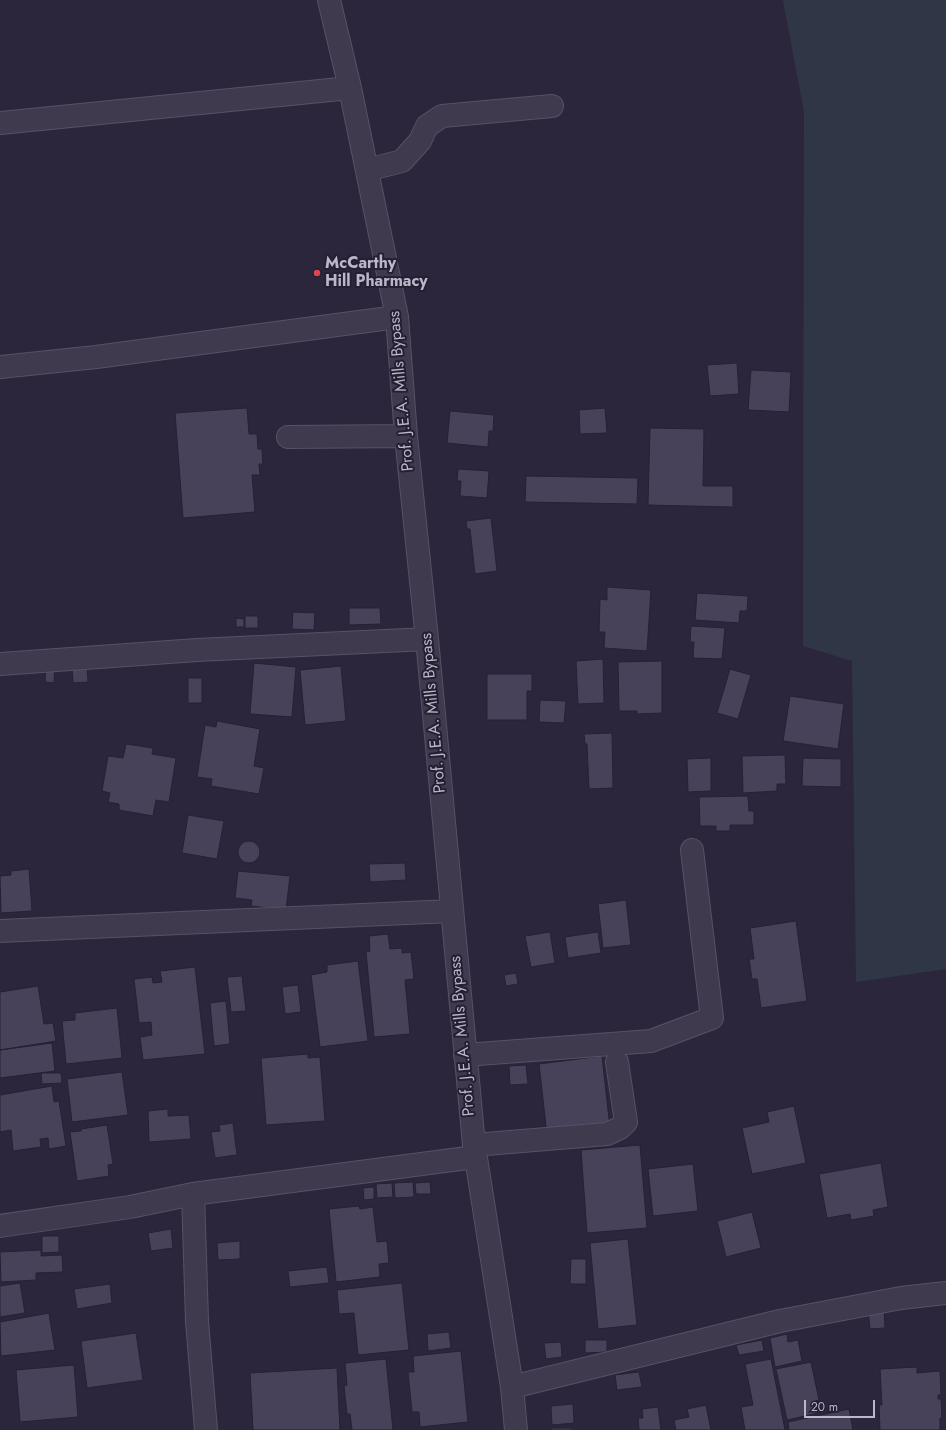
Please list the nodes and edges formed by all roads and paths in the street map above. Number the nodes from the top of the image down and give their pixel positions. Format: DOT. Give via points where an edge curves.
graph roads {
  1 [pos="328,0"];
  2 [pos="350,88"];
  3 [pos="552,106"];
  4 [pos="0,123"];
  5 [pos="367,170"];
  6 [pos="397,317"];
  7 [pos="0,367"];
  8 [pos="406,436"];
  9 [pos="288,437"];
  10 [pos="427,639"];
  11 [pos="0,664"];
  12 [pos="692,850"];
  13 [pos="452,911"];
  14 [pos="0,931"];
  15 [pos="465,1055"];
  16 [pos="617,1062"];
  17 [pos="474,1151"];
  18 [pos="194,1194"];
  19 [pos="0,1226"];
  20 [pos="946,1293"];
  21 [pos="512,1387"];
  22 [pos="206,1430"];
  23 [pos="516,1430"];
  1 -- 2 [label="street, Prof. J.E.A. Mills Bypass"];
  2 -- 4 [label="street"];
  2 -- 5 [label="street, Prof. J.E.A. Mills Bypass"];
  3 -- 5 [label="street" via="442,116 427,126 420,141 402,161"];
  5 -- 6 [label="street, Prof. J.E.A. Mills Bypass"];
  6 -- 7 [label="street" via="104,356"];
  6 -- 8 [label="street, Prof. J.E.A. Mills Bypass"];
  8 -- 9 [label="street"];
  8 -- 10 [label="street, Prof. J.E.A. Mills Bypass"];
  10 -- 11 [label="street" via="197,650"];
  10 -- 13 [label="street, Prof. J.E.A. Mills Bypass"];
  12 -- 15 [label="street" via="712,1018 651,1041"];
  13 -- 14 [label="street"];
  13 -- 15 [label="street, Prof. J.E.A. Mills Bypass"];
  15 -- 17 [label="street, Prof. J.E.A. Mills Bypass"];
  16 -- 17 [label="street" via="626,1122 620,1128 607,1134"];
  17 -- 18 [label="street"];
  17 -- 21 [label="street, Prof. J.E.A. Mills Bypass"];
  18 -- 19 [label="street" via="130,1207"];
  18 -- 22 [label="street" via="197,1321"];
  20 -- 21 [label="street" via="901,1298 780,1321"];
  21 -- 23 [label="street, Prof. J.E.A. Mills Bypass"];
}
